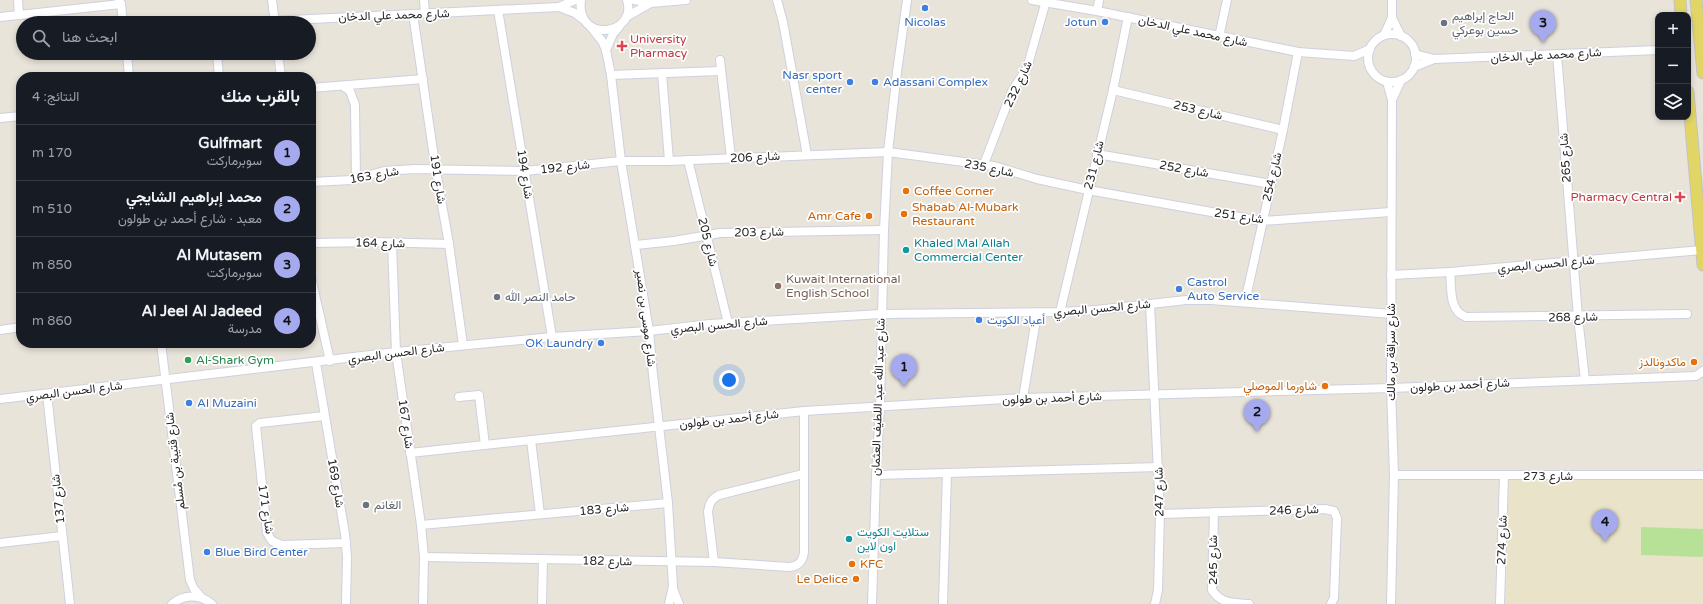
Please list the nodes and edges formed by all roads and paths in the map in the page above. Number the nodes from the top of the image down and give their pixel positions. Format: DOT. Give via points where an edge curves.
graph roads {
  1 [pos="18,0"];
  2 [pos="272,0"];
  3 [pos="424,0"];
  4 [pos="575,0"];
  5 [pos="581,0"];
  6 [pos="627,0"];
  7 [pos="634,0"];
  8 [pos="670,0"];
  9 [pos="686,0"];
  10 [pos="777,0"];
  11 [pos="907,0"];
  12 [pos="1032,0"];
  13 [pos="1099,0"];
  14 [pos="1227,0"];
  15 [pos="1392,0"];
  16 [pos="1680,0"];
  17 [pos="1696,0"];
  18 [pos="120,1"];
  19 [pos="1046,2"];
  20 [pos="651,3"];
  21 [pos="558,7"];
  22 [pos="498,10"];
  23 [pos="1097,10"];
  24 [pos="1681,12"];
  25 [pos="425,13"];
  26 [pos="413,14"];
  27 [pos="19,15"];
  28 [pos="122,16"];
  29 [pos="274,16"];
  30 [pos="0,17"];
  31 [pos="1128,17"];
  32 [pos="1392,18"];
  33 [pos="316,19"];
  34 [pos="624,20"];
  35 [pos="588,24"];
  36 [pos="1701,34"];
  37 [pos="1384,35"];
  38 [pos="1401,36"];
  39 [pos="1218,37"];
  40 [pos="1370,48"];
  41 [pos="606,50"];
  42 [pos="1655,50"];
  43 [pos="1298,52"];
  44 [pos="1702,53"];
  45 [pos="1415,54"];
  46 [pos="1557,54"];
  47 [pos="1354,56"];
  48 [pos="127,60"];
  49 [pos="218,60"];
  50 [pos="279,60"];
  51 [pos="720,60"];
  52 [pos="1434,60"];
  53 [pos="1369,66"];
  54 [pos="1414,67"];
  55 [pos="721,71"];
  56 [pos="128,72"];
  57 [pos="219,72"];
  58 [pos="281,72"];
  59 [pos="662,73"];
  60 [pos="1703,73"];
  61 [pos="611,75"];
  62 [pos="423,79"];
  63 [pos="1401,80"];
  64 [pos="1387,82"];
  65 [pos="343,86"];
  66 [pos="316,88"];
  67 [pos="1113,90"];
  68 [pos="1392,100"];
  69 [pos="16,116"];
  70 [pos="0,118"];
  71 [pos="1691,120"];
  72 [pos="1283,130"];
  73 [pos="888,152"];
  74 [pos="1097,154"];
  75 [pos="807,155"];
  76 [pos="731,158"];
  77 [pos="1694,158"];
  78 [pos="621,160"];
  79 [pos="688,160"];
  80 [pos="669,161"];
  81 [pos="984,164"];
  82 [pos="436,170"];
  83 [pos="525,171"];
  84 [pos="1703,173"];
  85 [pos="356,179"];
  86 [pos="316,182"];
  87 [pos="1271,184"];
  88 [pos="1088,190"];
  89 [pos="1391,212"];
  90 [pos="1262,221"];
  91 [pos="1701,223"];
  92 [pos="884,230"];
  93 [pos="706,235"];
  94 [pos="316,243"];
  95 [pos="392,243"];
  96 [pos="449,244"];
  97 [pos="636,245"];
  98 [pos="1702,250"];
  99 [pos="1574,262"];
  100 [pos="1703,265"];
  101 [pos="1450,272"];
  102 [pos="1391,275"];
  103 [pos="316,299"];
  104 [pos="1245,302"];
  105 [pos="1150,304"];
  106 [pos="1060,312"];
  107 [pos="1037,313"];
  108 [pos="881,314"];
  109 [pos="1392,314"];
  110 [pos="1687,314"];
  111 [pos="1578,317"];
  112 [pos="728,323"];
  113 [pos="16,328"];
  114 [pos="0,330"];
  115 [pos="650,331"];
  116 [pos="552,337"];
  117 [pos="463,345"];
  118 [pos="162,348"];
  119 [pos="396,352"];
  120 [pos="330,361"];
  121 [pos="316,363"];
  122 [pos="1701,375"];
  123 [pos="166,380"];
  124 [pos="1585,380"];
  125 [pos="1391,388"];
  126 [pos="47,394"];
  127 [pos="1154,395"];
  128 [pos="459,397"];
  129 [pos="1023,398"];
  130 [pos="0,399"];
  131 [pos="880,407"];
  132 [pos="804,411"];
  133 [pos="324,416"];
  134 [pos="659,426"];
  135 [pos="531,440"];
  136 [pos="485,445"];
  137 [pos="410,453"];
  138 [pos="1159,466"];
  139 [pos="947,473"];
  140 [pos="803,474"];
  141 [pos="876,475"];
  142 [pos="1394,475"];
  143 [pos="1703,475"];
  144 [pos="1504,476"];
  145 [pos="668,503"];
  146 [pos="1214,512"];
  147 [pos="540,514"];
  148 [pos="1160,514"];
  149 [pos="421,525"];
  150 [pos="62,536"];
  151 [pos="0,543"];
  152 [pos="346,543"];
  153 [pos="424,557"];
  154 [pos="544,559"];
  155 [pos="671,562"];
  156 [pos="714,562"];
  157 [pos="190,580"];
  158 [pos="673,586"];
  159 [pos="1158,590"];
  160 [pos="185,597"];
  161 [pos="201,598"];
  162 [pos="70,604"];
  163 [pos="172,604"];
  164 [pos="212,604"];
  165 [pos="346,604"];
  166 [pos="423,604"];
  167 [pos="542,604"];
  168 [pos="669,604"];
  169 [pos="679,604"];
  170 [pos="872,604"];
  171 [pos="943,604"];
  172 [pos="1155,604"];
  173 [pos="1161,604"];
  174 [pos="1250,604"];
  175 [pos="1332,604"];
  176 [pos="1390,604"];
  177 [pos="1500,604"];
  1 -- 27 [label="street"];
  2 -- 29 [label="street"];
  3 -- 25 [label="street"];
  4 -- 21 [label="street, شارع محمد علي الدخان"];
  5 -- 35 [label="street" via="582,15"];
  6 -- 34 [label="street" via="628,10"];
  7 -- 20 [label="street"];
  8 -- 9 [label="street"];
  8 -- 20 [label="street"];
  10 -- 75 [label="street"];
  11 -- 73 [label="street, شارع عبد الله عبد اللطيف العثمان"];
  12 -- 19 [label="street, شارع محمد علي الدخان"];
  13 -- 23 [label="street"];
  14 -- 39 [label="street"];
  15 -- 32 [label="street"];
  16 -- 24 [label="main road"];
  17 -- 36 [label="main road"];
  18 -- 27 [label="street"];
  18 -- 28 [label="street"];
  19 -- 23 [label="street, شارع محمد علي الدخان"];
  19 -- 81 [label="street, شارع 232" via="1027,68 1012,91"];
  20 -- 34 [label="street"];
  21 -- 22 [label="street, شارع محمد علي الدخان"];
  21 -- 35 [label="street, شارع محمد علي الدخان" via="575,13"];
  22 -- 25 [label="street, شارع محمد علي الدخان"];
  22 -- 83 [label="street, شارع 194"];
  23 -- 31 [label="street, شارع محمد علي الدخان"];
  25 -- 26 [label="street, شارع محمد علي الدخان"];
  26 -- 33 [label="street, شارع محمد علي الدخان"];
  26 -- 62 [label="street, شارع 191"];
  27 -- 30 [label="street"];
  31 -- 39 [label="street, شارع محمد علي الدخان"];
  31 -- 67 [label="street, شارع 231"];
  32 -- 37 [label="street"];
  32 -- 38 [label="street"];
  34 -- 35 [label="street" via="610,30 603,31"];
  34 -- 41 [label="street" via="613,34"];
  35 -- 41 [label="street, شارع موسى بن نصير" via="599,36"];
  36 -- 44 [label="main road"];
  37 -- 38 [label="street"];
  37 -- 40 [label="street"];
  38 -- 45 [label="street" via="1412,45"];
  39 -- 43 [label="street, شارع محمد علي الدخان"];
  40 -- 47 [label="street"];
  40 -- 53 [label="street"];
  41 -- 61 [label="street, شارع موسى بن نصير"];
  42 -- 46 [label="street, شارع محمد علي الدخان"];
  43 -- 47 [label="street, شارع محمد علي الدخان"];
  43 -- 72 [label="street, شارع 254"];
  44 -- 60 [label="main road"];
  45 -- 52 [label="street, شارع محمد علي الدخان"];
  45 -- 54 [label="street"];
  46 -- 52 [label="street, شارع محمد علي الدخان"];
  46 -- 99 [label="street, شارع 265"];
  47 -- 53 [label="street, شارع محمد علي الدخان"];
  48 -- 56 [label="street"];
  49 -- 57 [label="street"];
  50 -- 58 [label="street"];
  51 -- 55 [label="street"];
  52 -- 54 [label="street, شارع محمد علي الدخان"];
  53 -- 64 [label="street" via="1375,75"];
  54 -- 63 [label="street" via="1409,75"];
  55 -- 59 [label="street"];
  55 -- 76 [label="street"];
  59 -- 61 [label="street"];
  59 -- 80 [label="street"];
  61 -- 78 [label="street, شارع موسى بن نصير"];
  62 -- 65 [label="street"];
  62 -- 82 [label="street, شارع 191"];
  63 -- 64 [label="street"];
  63 -- 68 [label="street, شارع سراقة بن مالك"];
  64 -- 68 [label="street, شارع سراقة بن مالك"];
  65 -- 66 [label="street"];
  65 -- 85 [label="street" via="350,91 355,105"];
  67 -- 72 [label="street, شارع 253"];
  67 -- 74 [label="street, شارع 231"];
  68 -- 89 [label="street, شارع سراقة بن مالك"];
  69 -- 70 [label="street"];
  71 -- 77 [label="main road"];
  72 -- 87 [label="street, شارع 254"];
  73 -- 75 [label="street, شارع 206"];
  73 -- 81 [label="street, شارع 235"];
  73 -- 92 [label="street, شارع عبد الله عبد اللطيف العثمان"];
  74 -- 87 [label="street, شارع 252"];
  74 -- 88 [label="street, شارع 231"];
  75 -- 76 [label="street, شارع 206"];
  76 -- 79 [label="street, شارع 206"];
  77 -- 84 [label="main road"];
  77 -- 91 [label="main road"];
  78 -- 80 [label="street, شارع 206"];
  78 -- 83 [label="street, شارع 192"];
  78 -- 97 [label="street, شارع موسى بن نصير"];
  79 -- 80 [label="street, شارع 206"];
  79 -- 93 [label="street, شارع 205"];
  81 -- 88 [label="street, شارع 235"];
  82 -- 83 [label="street, شارع 192"];
  82 -- 85 [label="street, شارع 163" via="384,171"];
  82 -- 96 [label="street, شارع 191"];
  83 -- 116 [label="street, شارع 194"];
  85 -- 86 [label="street, شارع 163"];
  87 -- 90 [label="street, شارع 254"];
  88 -- 90 [label="street, شارع 251"];
  88 -- 106 [label="street, شارع 231"];
  89 -- 90 [label="street, شارع 251"];
  89 -- 102 [label="street, شارع سراقة بن مالك"];
  90 -- 104 [label="street, شارع 254"];
  91 -- 98 [label="main road"];
  92 -- 93 [label="street, شارع 203"];
  92 -- 108 [label="street, شارع عبد الله عبد اللطيف العثمان"];
  93 -- 97 [label="street, شارع 203"];
  93 -- 112 [label="street, شارع 205"];
  94 -- 95 [label="street, شارع 164"];
  95 -- 96 [label="street, شارع 164"];
  95 -- 119 [label="street, شارع 167"];
  96 -- 117 [label="street, شارع 191"];
  97 -- 115 [label="street, شارع موسى بن نصير"];
  98 -- 99 [label="street, شارع الحسن البصري"];
  98 -- 100 [label="main road"];
  99 -- 101 [label="street, شارع الحسن البصري"];
  99 -- 111 [label="street, شارع 265"];
  101 -- 102 [label="street, شارع الحسن البصري"];
  101 -- 111 [label="street, شارع 268" via="1454,306 1459,314 1473,318"];
  102 -- 109 [label="street, شارع سراقة بن مالك"];
  103 -- 120 [label="street"];
  104 -- 105 [label="street, شارع الحسن البصري" via="1211,300"];
  104 -- 109 [label="street, شارع الحسن البصري"];
  105 -- 106 [label="street, شارع الحسن البصري"];
  105 -- 127 [label="street, شارع 247"];
  106 -- 107 [label="street, شارع الحسن البصري"];
  107 -- 108 [label="street, شارع الحسن البصري"];
  107 -- 129 [label="street"];
  108 -- 112 [label="street, شارع الحسن البصري"];
  108 -- 131 [label="street, شارع عبد الله عبد اللطيف العثمان"];
  109 -- 125 [label="street, شارع سراقة بن مالك"];
  110 -- 111 [label="street, شارع 268"];
  111 -- 124 [label="street, شارع 265"];
  112 -- 115 [label="street, شارع الحسن البصري"];
  113 -- 114 [label="street"];
  115 -- 116 [label="street, شارع الحسن البصري"];
  115 -- 134 [label="street, شارع موسى بن نصير"];
  116 -- 117 [label="street, شارع الحسن البصري"];
  117 -- 119 [label="street, شارع الحسن البصري"];
  118 -- 123 [label="street, شارع قتيبة بن مُسلم"];
  119 -- 120 [label="street, شارع الحسن البصري"];
  119 -- 137 [label="street, شارع 167"];
  120 -- 121 [label="street, شارع الحسن البصري"];
  121 -- 123 [label="street, شارع الحسن البصري"];
  121 -- 133 [label="street, شارع 169"];
  122 -- 124 [label="street, شارع أحمد بن طولون"];
  123 -- 126 [label="street, شارع الحسن البصري"];
  123 -- 157 [label="street, شارع قتيبة بن مُسلم"];
  124 -- 125 [label="street, شارع أحمد بن طولون"];
  125 -- 127 [label="street, شارع أحمد بن طولون"];
  125 -- 142 [label="street, شارع سراقة بن مالك"];
  126 -- 130 [label="street, شارع الحسن البصري"];
  126 -- 150 [label="street, شارع 137"];
  127 -- 129 [label="street, شارع أحمد بن طولون"];
  127 -- 138 [label="street, شارع 247"];
  128 -- 136 [label="street" via="479,395"];
  129 -- 131 [label="street, شارع أحمد بن طولون"];
  131 -- 132 [label="street, شارع أحمد بن طولون"];
  131 -- 141 [label="street, شارع عبد الله عبد اللطيف العثمان"];
  132 -- 134 [label="street, شارع أحمد بن طولون"];
  132 -- 140 [label="street"];
  133 -- 152 [label="street, شارع 169"];
  133 -- 152 [label="street, شارع 171" via="260,423 256,426 267,533 276,543 282,544"];
  134 -- 135 [label="street, شارع أحمد بن طولون"];
  134 -- 145 [label="street, شارع موسى بن نصير"];
  135 -- 136 [label="street, شارع أحمد بن طولون"];
  135 -- 147 [label="street"];
  136 -- 137 [label="street, شارع أحمد بن طولون"];
  137 -- 149 [label="street, شارع 167"];
  138 -- 139 [label="street"];
  138 -- 148 [label="street, شارع 247"];
  139 -- 141 [label="street"];
  139 -- 171 [label="street"];
  140 -- 156 [label="street" via="719,495 711,501 708,516"];
  140 -- 156 [label="street, شارع 182" via="804,552 800,564 789,567"];
  141 -- 170 [label="street, شارع عبد الله عبد اللطيف العثمان"];
  142 -- 144 [label="street, شارع 273"];
  142 -- 176 [label="street, شارع سراقة بن مالك"];
  143 -- 144 [label="street, شارع 273"];
  144 -- 177 [label="street, شارع 274"];
  145 -- 147 [label="street, شارع 183"];
  145 -- 155 [label="street, شارع موسى بن نصير"];
  146 -- 148 [label="street, شارع 246"];
  146 -- 174 [label="street, شارع 245" via="1212,590 1216,597 1225,602"];
  146 -- 175 [label="street, شارع 246" via="1325,508 1334,511 1337,518"];
  147 -- 149 [label="street, شارع 183"];
  148 -- 159 [label="street, شارع 247"];
  149 -- 153 [label="street, شارع 167"];
  150 -- 151 [label="street"];
  150 -- 162 [label="street, شارع 137"];
  152 -- 165 [label="street, شارع 169"];
  153 -- 154 [label="street, شارع 182"];
  153 -- 166 [label="street, شارع 167"];
  154 -- 155 [label="street, شارع 182"];
  154 -- 167 [label="street"];
  155 -- 156 [label="street, شارع 182"];
  155 -- 158 [label="street, شارع موسى بن نصير"];
  157 -- 160 [label="street, شارع قتيبة بن مُسلم"];
  157 -- 161 [label="street, شارع قتيبة بن مُسلم"];
  158 -- 168 [label="street, شارع موسى بن نصير"];
  158 -- 169 [label="street, شارع موسى بن نصير"];
  159 -- 172 [label="street, شارع 247"];
  159 -- 173 [label="street, شارع 247"];
  160 -- 161 [label="street"];
  160 -- 163 [label="street"];
  161 -- 164 [label="street"];
}
